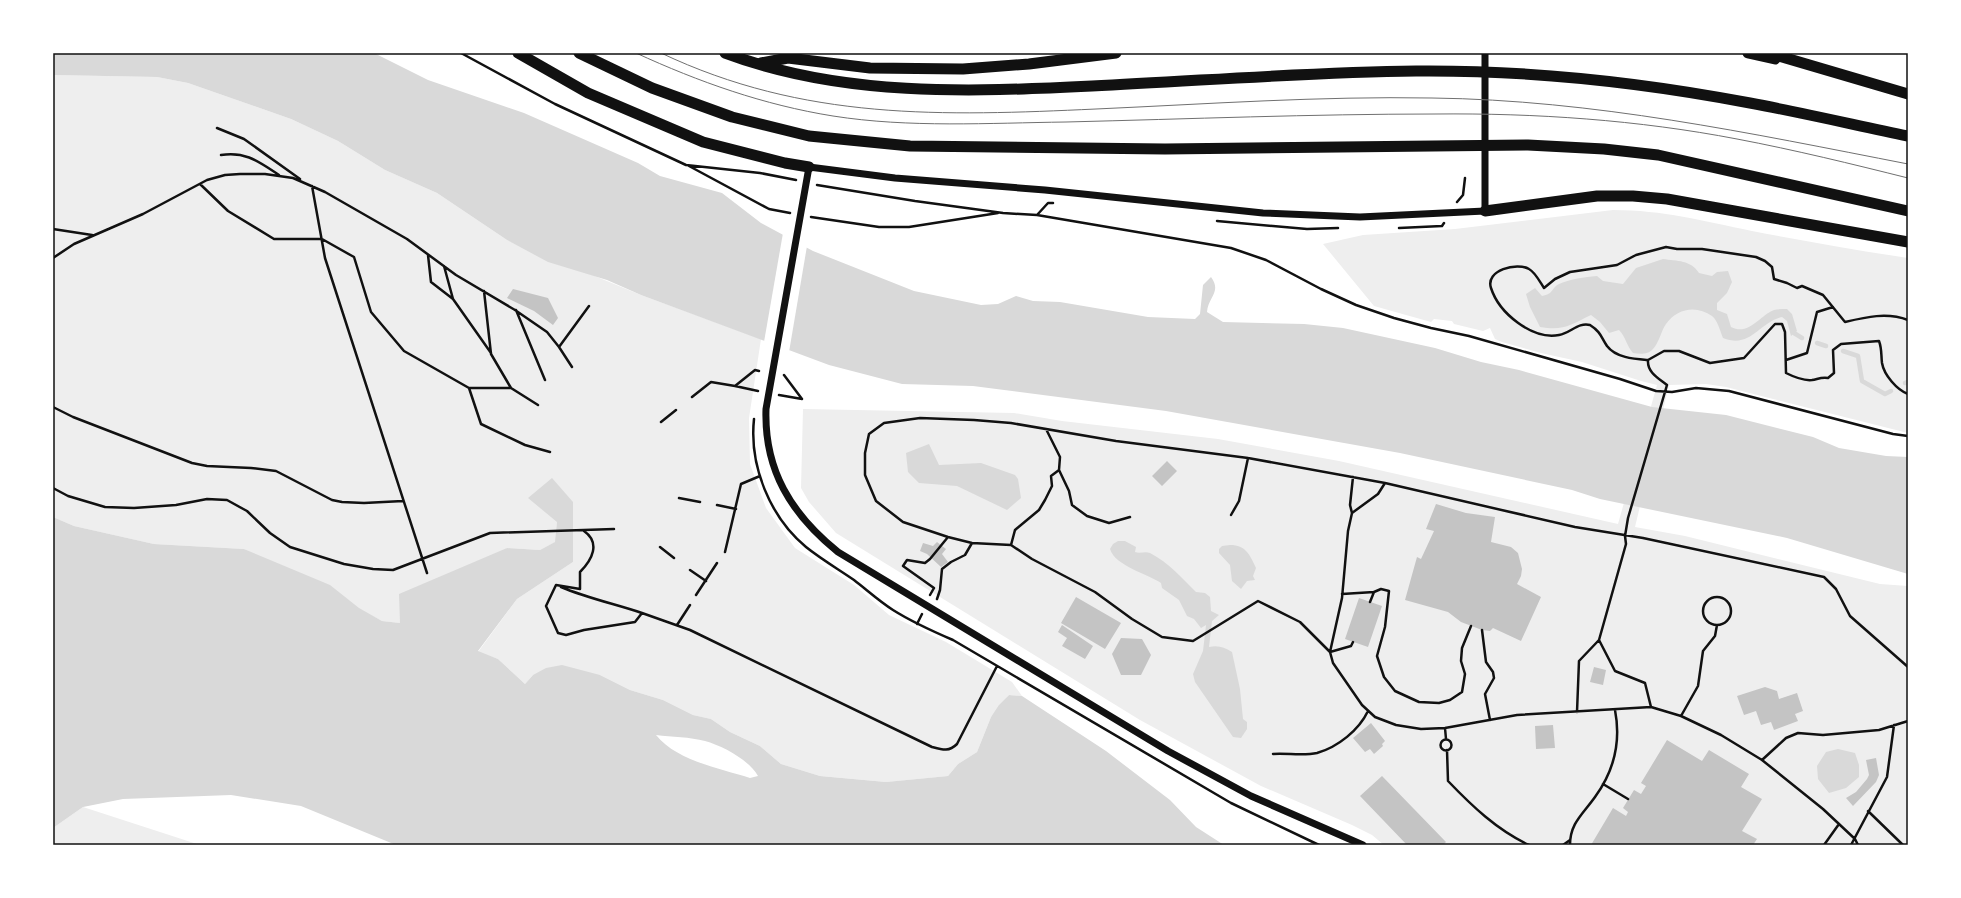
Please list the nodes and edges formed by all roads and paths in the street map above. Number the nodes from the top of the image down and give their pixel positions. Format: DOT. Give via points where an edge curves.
graph roads {
  1 [pos="461,53"];
  2 [pos="518,53"];
  3 [pos="579,53"];
  4 [pos="725,53"];
  5 [pos="1116,53"];
  6 [pos="1485,53"];
  7 [pos="1748,53"];
  8 [pos="1769,53"];
  9 [pos="757,64"];
  10 [pos="1807,66"];
  11 [pos="1908,94"];
  12 [pos="217,128"];
  13 [pos="1908,136"];
  14 [pos="221,155"];
  15 [pos="686,165"];
  16 [pos="809,167"];
  17 [pos="281,176"];
  18 [pos="1465,178"];
  19 [pos="302,180"];
  20 [pos="794,180"];
  21 [pos="200,184"];
  22 [pos="817,185"];
  23 [pos="312,186"];
  24 [pos="1457,203"];
  25 [pos="1485,210"];
  26 [pos="1908,211"];
  27 [pos="1003,213"];
  28 [pos="792,214"];
  29 [pos="807,216"];
  30 [pos="53,229"];
  31 [pos="92,235"];
  32 [pos="322,239"];
  33 [pos="1908,242"];
  34 [pos="428,255"];
  35 [pos="53,258"];
  36 [pos="444,266"];
  37 [pos="484,291"];
  38 [pos="453,299"];
  39 [pos="589,306"];
  40 [pos="1833,307"];
  41 [pos="515,310"];
  42 [pos="1908,320"];
  43 [pos="559,347"];
  44 [pos="491,354"];
  45 [pos="1648,360"];
  46 [pos="1786,360"];
  47 [pos="572,368"];
  48 [pos="759,371"];
  49 [pos="784,375"];
  50 [pos="545,380"];
  51 [pos="735,386"];
  52 [pos="469,388"];
  53 [pos="511,388"];
  54 [pos="758,391"];
  55 [pos="779,394"];
  56 [pos="1908,394"];
  57 [pos="692,397"];
  58 [pos="538,405"];
  59 [pos="53,406"];
  60 [pos="676,410"];
  61 [pos="661,422"];
  62 [pos="1046,429"];
  63 [pos="1908,436"];
  64 [pos="550,452"];
  65 [pos="1248,458"];
  66 [pos="1059,470"];
  67 [pos="760,476"];
  68 [pos="1353,477"];
  69 [pos="1385,483"];
  70 [pos="53,488"];
  71 [pos="679,498"];
  72 [pos="403,501"];
  73 [pos="700,502"];
  74 [pos="717,505"];
  75 [pos="736,508"];
  76 [pos="1352,513"];
  77 [pos="1231,515"];
  78 [pos="1130,517"];
  79 [pos="614,529"];
  80 [pos="583,531"];
  81 [pos="1625,536"];
  82 [pos="948,537"];
  83 [pos="972,543"];
  84 [pos="1011,545"];
  85 [pos="660,547"];
  86 [pos="725,552"];
  87 [pos="674,558"];
  88 [pos="422,560"];
  89 [pos="717,564"];
  90 [pos="690,570"];
  91 [pos="427,573"];
  92 [pos="706,581"];
  93 [pos="561,587"];
  94 [pos="1374,592"];
  95 [pos="1342,594"];
  96 [pos="696,596"];
  97 [pos="930,596"];
  98 [pos="937,599"];
  99 [pos="1370,602"];
  100 [pos="690,605"];
  101 [pos="642,613"];
  102 [pos="923,614"];
  103 [pos="917,624"];
  104 [pos="677,625"];
  105 [pos="1717,625"];
  106 [pos="1471,626"];
  107 [pos="1482,630"];
  108 [pos="1599,640"];
  109 [pos="1353,642"];
  110 [pos="1330,652"];
  111 [pos="997,666"];
  112 [pos="1908,667"];
  113 [pos="1650,707"];
  114 [pos="1615,710"];
  115 [pos="1368,711"];
  116 [pos="1577,712"];
  117 [pos="1681,716"];
  118 [pos="1490,720"];
  119 [pos="1908,721"];
  120 [pos="1894,725"];
  121 [pos="1445,728"];
  122 [pos="1446,739"];
  123 [pos="1447,750"];
  124 [pos="1273,754"];
  125 [pos="1762,760"];
  126 [pos="1604,784"];
  127 [pos="1628,798"];
  128 [pos="1868,811"];
  129 [pos="1839,824"];
  130 [pos="1855,839"];
  131 [pos="1570,840"];
  132 [pos="1363,845"];
  133 [pos="1529,845"];
  134 [pos="1563,845"];
  135 [pos="1570,845"];
  136 [pos="1824,845"];
  137 [pos="1851,845"];
  138 [pos="1858,845"];
  139 [pos="1903,845"];
  1 -- 15 [label="path" via="561,107"];
  2 -- 16 [label="highway" via="588,93 703,142"];
  3 -- 26 [label="highway" via="667,94 732,117 809,136 910,146 1165,149 1528,145 1604,149 1658,155"];
  4 -- 9 [label="highway"];
  5 -- 9 [label="highway" via="963,69 870,68 788,58"];
  6 -- 25 [label="street"];
  7 -- 10 [label="highway"];
  8 -- 10 [label="highway"];
  9 -- 13 [label="highway" via="849,83 960,90 1063,88 1314,73 1418,71 1509,74 1626,84 1748,102"];
  10 -- 11 [label="highway"];
  12 -- 19 [label="path" via="244,139"];
  14 -- 17 [label="path" via="240,154 256,160"];
  15 -- 20 [label="path"];
  15 -- 28 [label="path" via="769,209"];
  16 -- 25 [label="street" via="895,178 1068,192 1264,213 1360,217"];
  16 -- 132 [label="street" via="766,409 772,462 796,510 819,536 838,552 1168,751 1251,796"];
  17 -- 19 [label="path"];
  17 -- 21 [label="path" via="225,175"];
  18 -- 24 [label="path" via="1463,195"];
  19 -- 23 [label="path"];
  21 -- 31 [label="path" via="143,214"];
  21 -- 32 [label="path" via="228,211 274,239"];
  22 -- 27 [label="path"];
  23 -- 32 [label="path"];
  23 -- 34 [label="path" via="384,225"];
  25 -- 33 [label="highway" via="1597,196 1633,196 1668,199"];
  27 -- 29 [label="path" via="909,227 879,227"];
  27 -- 63 [label="path" via="1037,215 1231,248 1266,260 1356,306 1550,358 1656,391 1672,392 1696,388 1729,391"];
  30 -- 31 [label="path"];
  31 -- 35 [label="path"];
  32 -- 52 [label="path" via="354,257 371,312 404,351"];
  32 -- 72 [label="path" via="325,258"];
  34 -- 36 [label="path"];
  34 -- 38 [label="path" via="431,282"];
  36 -- 37 [label="path"];
  36 -- 38 [label="path"];
  37 -- 41 [label="path"];
  37 -- 44 [label="path"];
  38 -- 44 [label="path"];
  39 -- 43 [label="path"];
  40 -- 42 [label="path" via="1845,322 1883,315 1896,315"];
  40 -- 45 [label="path" via="1823,295 1774,278 1772,267 1756,257 1702,249 1677,249 1666,246 1636,255 1617,265 1599,266 1566,274 1544,288 1531,270 1525,267 1506,269 1492,276 1492,290 1505,313 1531,329 1541,334 1558,336 1580,325 1590,325 1614,353"];
  40 -- 46 [label="path" via="1817,312 1807,353"];
  41 -- 43 [label="path" via="547,332"];
  41 -- 50 [label="path"];
  43 -- 47 [label="path"];
  44 -- 53 [label="path"];
  45 -- 46 [label="path" via="1664,351 1679,351 1710,363 1744,358 1775,324 1782,324 1785,332"];
  45 -- 81 [label="path" via="1652,373 1667,385"];
  46 -- 56 [label="path" via="1786,372 1793,376 1804,380 1813,380 1820,376 1828,378 1834,372 1833,350 1841,344 1879,341 1882,364 1893,383"];
  48 -- 51 [label="path" via="755,370"];
  49 -- 55 [label="path" via="802,399"];
  51 -- 54 [label="path"];
  51 -- 57 [label="path" via="711,382"];
  52 -- 53 [label="path"];
  52 -- 64 [label="path" via="481,424 525,445"];
  53 -- 58 [label="path"];
  59 -- 72 [label="path" via="73,417 192,463 276,471 332,500 342,502"];
  60 -- 61 [label="path"];
  62 -- 65 [label="path"];
  62 -- 66 [label="path" via="1060,457"];
  62 -- 82 [label="path" via="1011,423 920,418 884,423 869,434 865,453 865,474 876,501 903,522"];
  65 -- 68 [label="path"];
  65 -- 77 [label="path" via="1239,501"];
  66 -- 78 [label="path" via="1069,491 1072,505 1087,516 1109,523"];
  66 -- 84 [label="path" via="1051,476 1052,486 1039,510 1015,530"];
  67 -- 75 [label="path" via="741,484"];
  68 -- 69 [label="path"];
  68 -- 76 [label="path" via="1350,505"];
  69 -- 76 [label="path" via="1378,494"];
  69 -- 81 [label="path"];
  70 -- 88 [label="path" via="68,496 105,507 134,508 227,500 247,511 270,533 290,547 344,564 393,570"];
  71 -- 73 [label="path"];
  72 -- 88 [label="path"];
  74 -- 75 [label="path"];
  75 -- 86 [label="path"];
  76 -- 95 [label="path"];
  79 -- 80 [label="path"];
  80 -- 88 [label="path" via="490,533"];
  80 -- 101 [label="path" via="591,536 594,542 588,564 580,572 580,589 556,585 546,606 558,634 566,635 635,622"];
  81 -- 108 [label="path" via="1626,544"];
  81 -- 112 [label="path" via="1824,577 1836,589 1850,616"];
  82 -- 83 [label="path"];
  82 -- 97 [label="path" via="925,563 907,560 903,566 934,588"];
  83 -- 84 [label="path"];
  83 -- 98 [label="path" via="965,555 942,569"];
  84 -- 110 [label="path" via="1095,592 1162,637 1193,641 1258,601 1300,622"];
  85 -- 87 [label="path"];
  88 -- 91 [label="path"];
  89 -- 92 [label="path"];
  90 -- 92 [label="path"];
  92 -- 96 [label="path"];
  93 -- 101 [label="path" via="582,596 604,600"];
  94 -- 95 [label="path"];
  94 -- 99 [label="path"];
  94 -- 106 [label="path" via="1381,589 1389,591 1377,656 1384,677 1395,691 1419,702 1439,703 1450,700 1462,692 1465,674 1461,661 1462,648"];
  95 -- 110 [label="path"];
  100 -- 104 [label="path"];
  101 -- 104 [label="path"];
  102 -- 103 [label="path"];
  104 -- 111 [label="path" via="932,747 944,750 953,749 958,744"];
  105 -- 105 [label="path" via="1725,622 1731,611 1728,602 1721,598 1712,598 1704,609 1705,618"];
  105 -- 117 [label="path" via="1715,636 1703,651 1698,686"];
  107 -- 118 [label="path" via="1486,662 1494,678 1485,694"];
  108 -- 113 [label="path" via="1615,671 1645,683"];
  108 -- 116 [label="path" via="1579,662"];
  109 -- 110 [label="path" via="1351,646"];
  110 -- 115 [label="path" via="1333,664"];
  113 -- 114 [label="path"];
  113 -- 117 [label="path"];
  114 -- 116 [label="path"];
  114 -- 126 [label="path" via="1618,724 1616,748"];
  115 -- 121 [label="path" via="1375,717 1396,725 1421,729"];
  115 -- 124 [label="path" via="1362,724 1344,738 1316,753"];
  116 -- 118 [label="path" via="1517,715"];
  117 -- 125 [label="path"];
  118 -- 121 [label="path"];
  119 -- 120 [label="path"];
  120 -- 125 [label="path" via="1880,730 1823,735 1798,733 1786,738"];
  120 -- 128 [label="path" via="1887,777"];
  121 -- 122 [label="path"];
  122 -- 123 [label="path" via="1450,740 1452,745"];
  122 -- 123 [label="path" via="1442,740 1440,745 1442,749"];
  123 -- 133 [label="path" via="1448,781 1473,807"];
  125 -- 129 [label="path"];
  126 -- 127 [label="path"];
  126 -- 131 [label="path" via="1574,823"];
  128 -- 130 [label="path"];
  128 -- 139 [label="path"];
  129 -- 130 [label="path"];
  129 -- 136 [label="path"];
  130 -- 137 [label="path"];
  130 -- 138 [label="path"];
  131 -- 134 [label="path"];
  131 -- 135 [label="path"];
}
